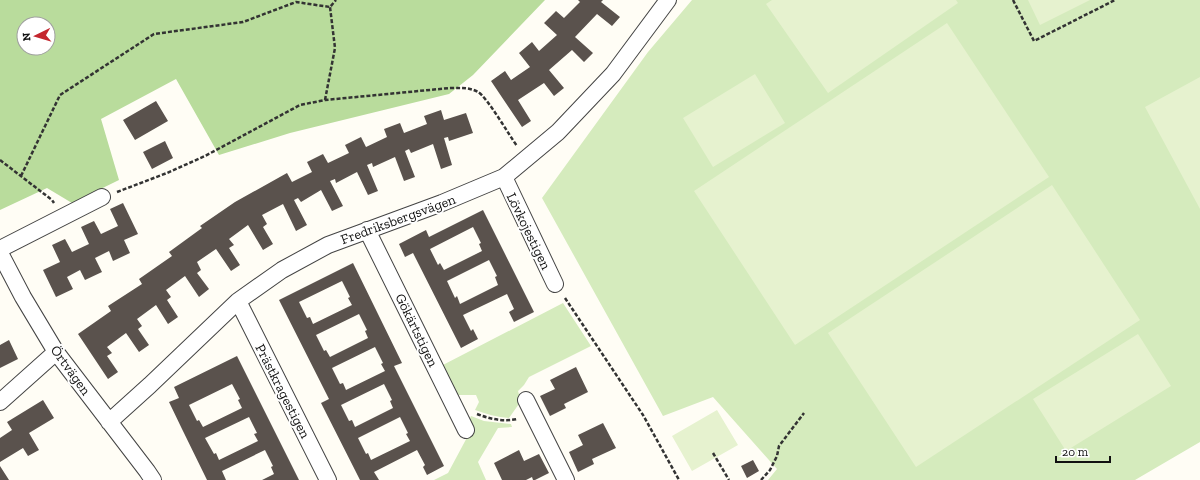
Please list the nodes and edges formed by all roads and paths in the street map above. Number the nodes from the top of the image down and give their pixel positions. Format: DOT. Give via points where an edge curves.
graph roads {
  1 [pos="336,0"];
  2 [pos="668,0"];
  3 [pos="1014,0"];
  4 [pos="1114,0"];
  5 [pos="330,7"];
  6 [pos="325,100"];
  7 [pos="0,160"];
  8 [pos="526,160"];
  9 [pos="21,176"];
  10 [pos="504,177"];
  11 [pos="102,197"];
  12 [pos="63,217"];
  13 [pos="367,230"];
  14 [pos="0,249"];
  15 [pos="0,253"];
  16 [pos="555,284"];
  17 [pos="238,301"];
  18 [pos="56,352"];
  19 [pos="526,400"];
  20 [pos="0,402"];
  21 [pos="457,411"];
  22 [pos="804,413"];
  23 [pos="534,416"];
  24 [pos="110,422"];
  25 [pos="466,430"];
  26 [pos="713,453"];
  27 [pos="153,480"];
  28 [pos="328,480"];
  29 [pos="566,480"];
  30 [pos="679,480"];
  31 [pos="728,480"];
  32 [pos="761,480"];
  1 -- 5 [label="path"];
  2 -- 8 [label="street, Fredriksbergsvägen" via="613,74 558,132"];
  3 -- 4 [label="path" via="1034,41"];
  5 -- 6 [label="path" via="335,48"];
  5 -- 9 [label="path" via="296,2 243,22 154,34 60,94"];
  6 -- 8 [label="path" via="467,88 480,93"];
  6 -- 11 [label="path" via="300,105 205,156"];
  7 -- 9 [label="path"];
  8 -- 10 [label="street, Fredriksbergsvägen"];
  9 -- 12 [label="path" via="52,200"];
  10 -- 13 [label="street, Fredriksbergsvägen"];
  10 -- 16 [label="street, Lövkojestigen"];
  11 -- 12 [label="street"];
  12 -- 14 [label="street"];
  13 -- 17 [label="street, Fredriksbergsvägen" via="328,245 282,270"];
  13 -- 21 [label="street, Gökärtstigen"];
  15 -- 18 [label="street, Örtvägen"];
  16 -- 30 [label="path" via="643,415"];
  17 -- 24 [label="street, Fredriksbergsvägen"];
  17 -- 28 [label="street, Prästkragestigen"];
  18 -- 20 [label="street"];
  18 -- 24 [label="street, Örtvägen"];
  19 -- 23 [label="street"];
  21 -- 23 [label="path" via="508,421"];
  21 -- 25 [label="street, Gökärtstigen"];
  22 -- 32 [label="path" via="779,446 770,470"];
  23 -- 29 [label="street"];
  24 -- 27 [label="street, Örtvägen"];
  26 -- 31 [label="path"];
}
